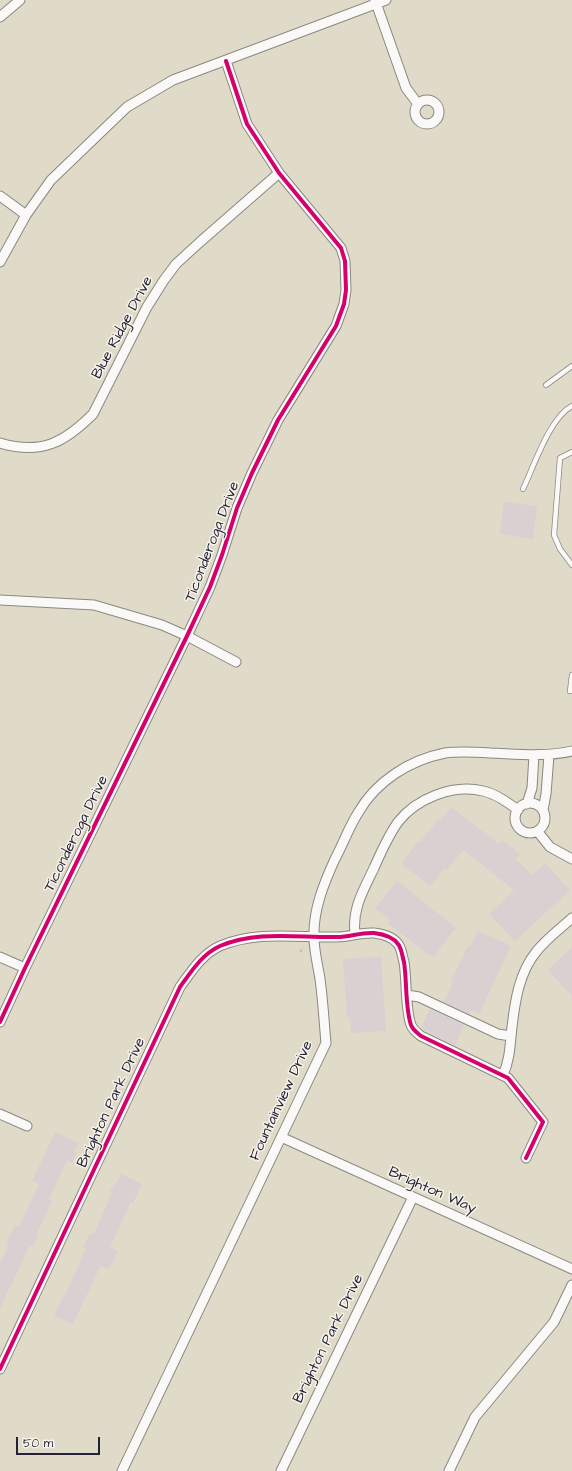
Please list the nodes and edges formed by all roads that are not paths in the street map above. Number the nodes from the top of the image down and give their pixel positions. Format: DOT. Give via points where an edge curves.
graph roads {
  1 [pos="20,0"];
  2 [pos="386,0"];
  3 [pos="375,2"];
  4 [pos="0,17"];
  5 [pos="226,61"];
  6 [pos="418,104"];
  7 [pos="279,174"];
  8 [pos="0,196"];
  9 [pos="26,216"];
  10 [pos="0,262"];
  11 [pos="572,366"];
  12 [pos="546,385"];
  13 [pos="572,406"];
  14 [pos="0,443"];
  15 [pos="572,452"];
  16 [pos="523,489"];
  17 [pos="572,565"];
  18 [pos="0,600"];
  19 [pos="187,636"];
  20 [pos="236,662"];
  21 [pos="572,675"];
  22 [pos="572,691"];
  23 [pos="572,751"];
  24 [pos="549,754"];
  25 [pos="534,755"];
  26 [pos="527,804"];
  27 [pos="518,810"];
  28 [pos="543,810"];
  29 [pos="538,832"];
  30 [pos="572,859"];
  31 [pos="572,918"];
  32 [pos="355,934"];
  33 [pos="314,937"];
  34 [pos="0,957"];
  35 [pos="24,968"];
  36 [pos="407,995"];
  37 [pos="0,1022"];
  38 [pos="511,1036"];
  39 [pos="503,1075"];
  40 [pos="0,1114"];
  41 [pos="27,1126"];
  42 [pos="281,1137"];
  43 [pos="526,1158"];
  44 [pos="413,1197"];
  45 [pos="572,1269"];
  46 [pos="572,1285"];
  47 [pos="0,1369"];
  48 [pos="122,1471"];
  49 [pos="281,1471"];
  50 [pos="449,1471"];
  1 -- 4 [label="street"];
  2 -- 3 [label="street"];
  3 -- 5 [label="street"];
  3 -- 6 [label="street" via="406,88"];
  5 -- 7 [label="street, Ticonderoga Drive" via="247,124"];
  5 -- 9 [label="street" via="173,80 127,107 51,180"];
  7 -- 14 [label="street, Blue Ridge Drive" via="176,264 137,327 93,414 81,426 60,441 36,449"];
  7 -- 19 [label="street, Ticonderoga Drive" via="341,248 345,261 344,304 336,326 278,420 252,473 210,587"];
  8 -- 9 [label="street"];
  9 -- 10 [label="street"];
  11 -- 12 [label="lane"];
  13 -- 16 [label="lane" via="553,424"];
  15 -- 17 [label="lane" via="560,458 554,535 560,549"];
  18 -- 19 [label="street" via="94,605 162,625"];
  19 -- 20 [label="street"];
  19 -- 35 [label="street, Ticonderoga Drive"];
  21 -- 22 [label="lane"];
  23 -- 24 [label="street, Fountainview Drive"];
  24 -- 25 [label="street, Fountainview Drive"];
  24 -- 28 [label="street"];
  25 -- 26 [label="street" via="532,788"];
  25 -- 33 [label="street, Fountainview Drive" via="466,751 446,753 416,762 390,777 368,797 325,880 320,895"];
  26 -- 27 [label="street"];
  26 -- 28 [label="street" via="537,805"];
  27 -- 29 [label="street" via="515,817 518,827 527,833"];
  27 -- 32 [label="street" via="495,796 469,790 442,793 415,806 393,830 367,881 355,914"];
  28 -- 29 [label="street" via="546,820"];
  29 -- 30 [label="street" via="550,847"];
  31 -- 38 [label="street" via="546,941 528,964 518,991"];
  32 -- 33 [label="street, Brighton Park Drive"];
  32 -- 36 [label="street, Brighton Park Drive" via="382,934 398,944 402,953"];
  33 -- 42 [label="street, Fountainview Drive" via="326,1043"];
  33 -- 47 [label="street, Brighton Park Drive" via="241,938 218,946 202,959 180,987"];
  34 -- 35 [label="street"];
  35 -- 37 [label="street, Ticonderoga Drive"];
  36 -- 38 [label="street" via="418,997 498,1034"];
  36 -- 39 [label="street, Brighton Park Drive" via="411,1026 415,1032"];
  38 -- 39 [label="street" via="508,1066"];
  39 -- 43 [label="street" via="543,1122"];
  40 -- 41 [label="street"];
  42 -- 44 [label="street, Brighton Way"];
  42 -- 48 [label="street, Fountainview Drive"];
  44 -- 45 [label="street, Brighton Way"];
  44 -- 49 [label="street, Brighton Park Drive"];
  46 -- 50 [label="street" via="554,1322 475,1417"];
}
